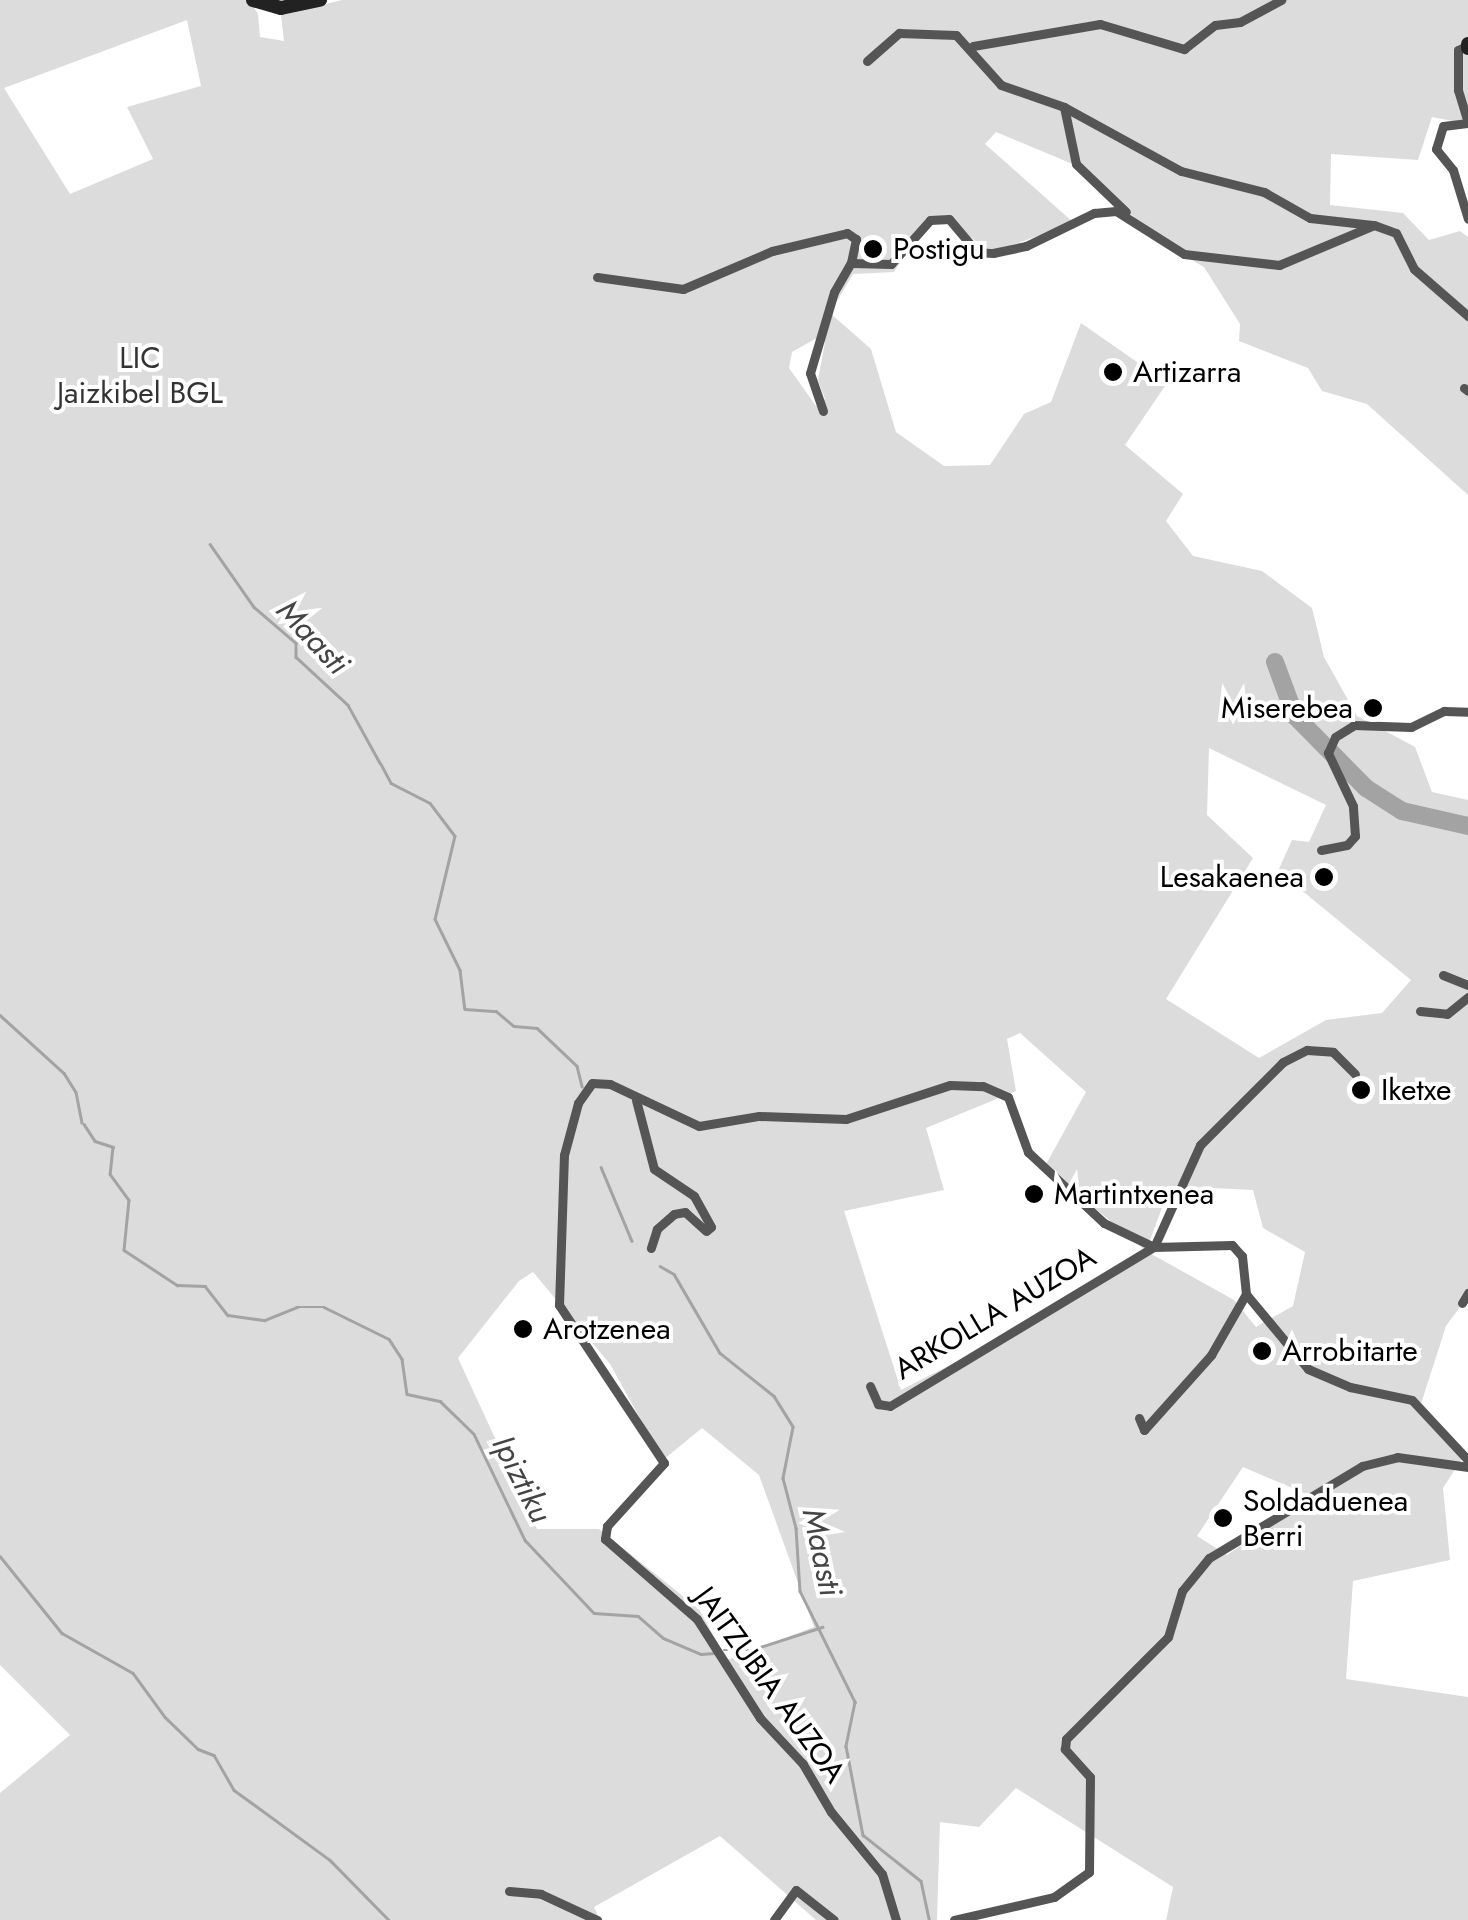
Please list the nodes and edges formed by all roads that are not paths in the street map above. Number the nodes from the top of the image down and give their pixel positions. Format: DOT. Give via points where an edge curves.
graph roads {
  1 [pos="320,0"];
  2 [pos="1280,0"];
  3 [pos="254,1"];
  4 [pos="972,46"];
  5 [pos="1468,46"];
  6 [pos="867,61"];
  7 [pos="1064,108"];
  8 [pos="1468,122"];
  9 [pos="1130,217"];
  10 [pos="1468,219"];
  11 [pos="1374,225"];
  12 [pos="852,263"];
  13 [pos="596,277"];
  14 [pos="1468,316"];
  15 [pos="823,410"];
  16 [pos="1468,712"];
  17 [pos="1321,850"];
  18 [pos="1443,975"];
  19 [pos="1468,986"];
  20 [pos="1468,997"];
  21 [pos="1420,1011"];
  22 [pos="1355,1074"];
  23 [pos="636,1100"];
  24 [pos="1154,1247"];
  25 [pos="651,1248"];
  26 [pos="1468,1293"];
  27 [pos="1246,1294"];
  28 [pos="1462,1304"];
  29 [pos="559,1305"];
  30 [pos="870,1386"];
  31 [pos="1140,1418"];
  32 [pos="1468,1464"];
  33 [pos="509,1891"];
  34 [pos="596,1920"];
  35 [pos="774,1920"];
  36 [pos="834,1920"];
  37 [pos="896,1920"];
  38 [pos="954,1920"];
  1 -- 3 [label="street" via="281,8"];
  2 -- 4 [label="street" via="1240,22 1215,26 1184,48 1100,24"];
  4 -- 6 [label="street" via="956,36 917,30 883,42"];
  4 -- 7 [label="street" via="1001,84"];
  5 -- 8 [label="street" via="1458,50"];
  7 -- 9 [label="street" via="1076,164"];
  7 -- 11 [label="street" via="1181,170 1264,192 1310,218"];
  8 -- 10 [label="street" via="1443,126 1436,149 1453,170"];
  9 -- 11 [label="street" via="1184,254 1279,265"];
  9 -- 12 [label="street" via="1094,213 1026,246 994,252 977,252 950,220 930,220 892,264"];
  11 -- 14 [label="street" via="1396,232 1414,270"];
  12 -- 13 [label="street" via="856,240 847,233 772,251 683,288"];
  12 -- 15 [label="street" via="834,292 810,373"];
  16 -- 17 [label="street" via="1444,711 1411,727 1354,726 1335,737 1328,753 1353,806 1355,836 1347,846"];
  18 -- 19 [label="street"];
  20 -- 21 [label="street" via="1447,1014"];
  22 -- 24 [label="street" via="1332,1052 1307,1050 1283,1062 1200,1146"];
  23 -- 24 [label="street, ARKOLLA AUZOA" via="699,1126 759,1116 808,1122 846,1119 950,1085 983,1086 1008,1097 1028,1152 1072,1195 1104,1224"];
  23 -- 25 [label="street" via="654,1169 694,1196 711,1227 706,1230 685,1212 674,1214 657,1229"];
  23 -- 29 [label="street, ARKOLLA AUZOA" via="604,1081 592,1082 578,1104 564,1155"];
  24 -- 27 [label="street, ARKOLLA AUZOA" via="1232,1245 1242,1256"];
  24 -- 30 [label="street, ARKOLLA AUZOA" via="890,1406 878,1404"];
  26 -- 28 [label="street"];
  27 -- 31 [label="street" via="1211,1356 1144,1430"];
  27 -- 32 [label="street, ARKOLLA AUZOA" via="1308,1368 1412,1400"];
  29 -- 37 [label="street, JAITZUBIA AUZOA" via="664,1463 607,1526 605,1539 696,1619 760,1718 803,1764 830,1812 882,1874"];
  32 -- 38 [label="street" via="1398,1458 1362,1466 1209,1558 1182,1591 1168,1637 1066,1739 1064,1749 1090,1777 1088,1872 1054,1898"];
  33 -- 34 [label="street" via="542,1894"];
  35 -- 36 [label="street" via="796,1890"];
}
